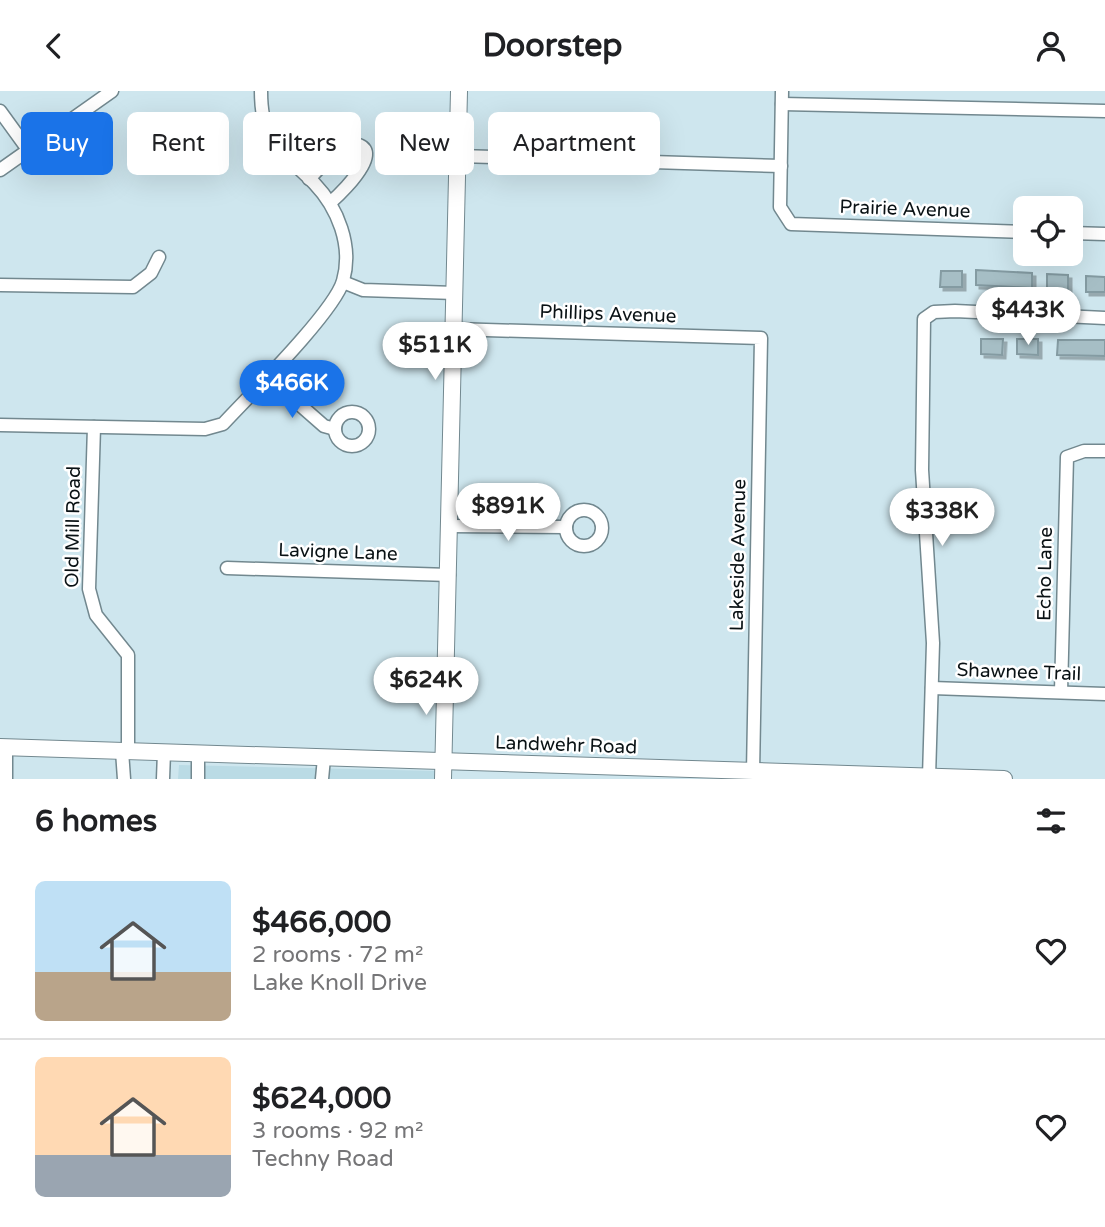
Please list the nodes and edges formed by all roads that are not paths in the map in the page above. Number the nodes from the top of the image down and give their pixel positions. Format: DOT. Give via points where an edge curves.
graph roads {
  1 [pos="112,91"];
  2 [pos="261,91"];
  3 [pos="460,91"];
  4 [pos="782,98"];
  5 [pos="0,111"];
  6 [pos="1105,111"];
  7 [pos="83,112"];
  8 [pos="460,112"];
  9 [pos="21,140"];
  10 [pos="21,156"];
  11 [pos="474,156"];
  12 [pos="780,166"];
  13 [pos="0,170"];
  14 [pos="458,175"];
  15 [pos="309,179"];
  16 [pos="331,202"];
  17 [pos="1013,232"];
  18 [pos="1083,233"];
  19 [pos="1105,234"];
  20 [pos="159,257"];
  21 [pos="343,282"];
  22 [pos="0,285"];
  23 [pos="455,293"];
  24 [pos="1105,318"];
  25 [pos="454,328"];
  26 [pos="761,338"];
  27 [pos="268,376"];
  28 [pos="0,425"];
  29 [pos="94,427"];
  30 [pos="335,429"];
  31 [pos="1105,451"];
  32 [pos="450,526"];
  33 [pos="566,527"];
  34 [pos="227,568"];
  35 [pos="449,575"];
  36 [pos="932,688"];
  37 [pos="1061,692"];
  38 [pos="1105,694"];
  39 [pos="3,747"];
  40 [pos="125,751"];
  41 [pos="164,752"];
  42 [pos="198,753"];
  43 [pos="324,758"];
  44 [pos="443,771"];
  45 [pos="753,772"];
  46 [pos="608,773"];
  47 [pos="892,777"];
  48 [pos="929,777"];
  49 [pos="6,779"];
  50 [pos="124,779"];
  51 [pos="163,779"];
  52 [pos="198,779"];
  53 [pos="322,779"];
  54 [pos="1004,779"];
  1 -- 7 [label="street"];
  2 -- 15 [label="street" via="261,120 279,152"];
  3 -- 8 [label="main road"];
  4 -- 6 [label="street"];
  4 -- 12 [label="street"];
  5 -- 9 [label="street"];
  10 -- 13 [label="street"];
  11 -- 12 [label="street"];
  12 -- 17 [label="street, Prairie Avenue" via="780,207 792,224"];
  14 -- 23 [label="main road"];
  15 -- 16 [label="street"];
  15 -- 16 [label="street" via="342,144 362,147 365,164"];
  16 -- 21 [label="street" via="346,245"];
  18 -- 19 [label="street"];
  20 -- 22 [label="street" via="151,273 133,287"];
  21 -- 23 [label="street" via="363,289"];
  21 -- 27 [label="street"];
  23 -- 25 [label="main road"];
  24 -- 36 [label="street" via="955,311 934,312 924,319 922,470"];
  25 -- 26 [label="street, Phillips Avenue"];
  25 -- 32 [label="main road"];
  26 -- 45 [label="street, Lakeside Avenue"];
  27 -- 29 [label="street" via="223,424 214,427"];
  27 -- 30 [label="street" via="324,426"];
  28 -- 29 [label="street"];
  29 -- 40 [label="street, Old Mill Road" via="89,589 96,615 128,655"];
  31 -- 37 [label="street, Echo Lane" via="1067,457"];
  32 -- 33 [label="street"];
  32 -- 35 [label="main road"];
  34 -- 35 [label="street, Lavigne Lane"];
  35 -- 44 [label="main road"];
  36 -- 37 [label="street, Shawnee Trail"];
  36 -- 48 [label="street"];
  37 -- 38 [label="street, Shawnee Trail"];
  39 -- 40 [label="main road, Landwehr Road"];
  39 -- 49 [label="street"];
  40 -- 41 [label="main road, Landwehr Road"];
  40 -- 50 [label="street, Old Mill Road"];
  41 -- 42 [label="main road, Landwehr Road"];
  41 -- 51 [label="street"];
  42 -- 43 [label="main road, Landwehr Road"];
  42 -- 52 [label="street"];
  43 -- 44 [label="main road, Landwehr Road"];
  43 -- 53 [label="street"];
  44 -- 46 [label="main road, Landwehr Road"];
  45 -- 46 [label="main road, Landwehr Road"];
  45 -- 47 [label="main road, Landwehr Road"];
  47 -- 48 [label="main road, Landwehr Road"];
  48 -- 54 [label="main road, Landwehr Road"];
}
